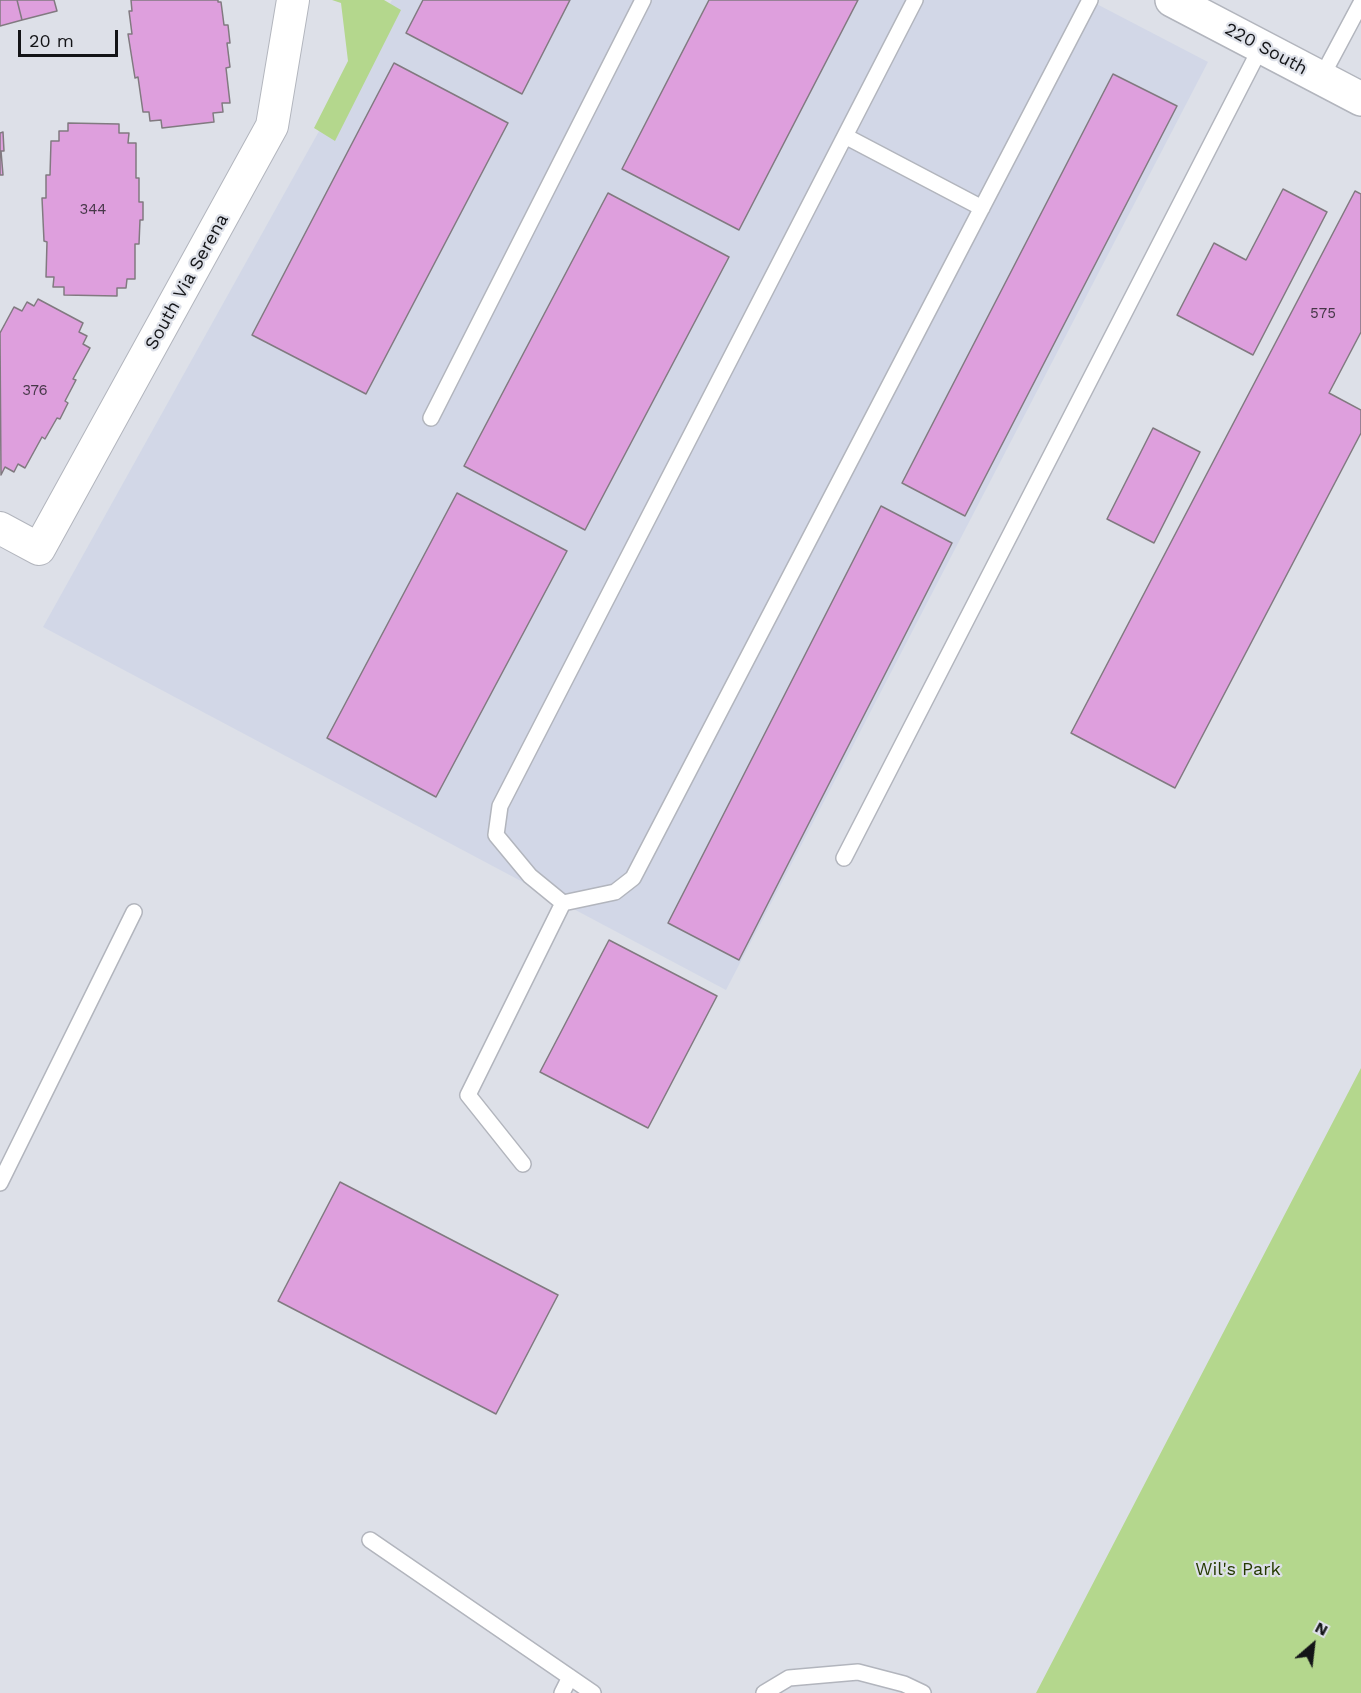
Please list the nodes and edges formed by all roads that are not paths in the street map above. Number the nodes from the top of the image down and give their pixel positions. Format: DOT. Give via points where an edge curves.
graph roads {
  1 [pos="293,0"];
  2 [pos="643,0"];
  3 [pos="915,0"];
  4 [pos="1090,0"];
  5 [pos="1172,0"];
  6 [pos="1361,3"];
  7 [pos="1262,47"];
  8 [pos="1321,78"];
  9 [pos="1361,99"];
  10 [pos="845,136"];
  11 [pos="982,208"];
  12 [pos="431,418"];
  13 [pos="0,528"];
  14 [pos="844,858"];
  15 [pos="563,903"];
  16 [pos="134,912"];
  17 [pos="523,1164"];
  18 [pos="0,1183"];
  19 [pos="370,1540"];
  20 [pos="570,1677"];
  21 [pos="562,1693"];
  22 [pos="593,1693"];
  23 [pos="764,1693"];
  24 [pos="923,1693"];
  1 -- 13 [label="street, South Via Serena" via="273,126 39,549"];
  2 -- 12 [label="lane"];
  3 -- 10 [label="lane"];
  4 -- 11 [label="lane"];
  5 -- 7 [label="street, 220 South"];
  6 -- 8 [label="lane"];
  7 -- 8 [label="street, 220 South"];
  7 -- 14 [label="lane"];
  8 -- 9 [label="street, 220 South"];
  10 -- 11 [label="lane"];
  10 -- 15 [label="lane" via="500,806 496,835 530,876"];
  11 -- 15 [label="lane" via="633,878 615,892"];
  15 -- 17 [label="lane" via="468,1095"];
  16 -- 18 [label="lane"];
  19 -- 20 [label="lane"];
  20 -- 21 [label="lane"];
  20 -- 22 [label="lane"];
  23 -- 24 [label="lane" via="789,1678 858,1672"];
}
